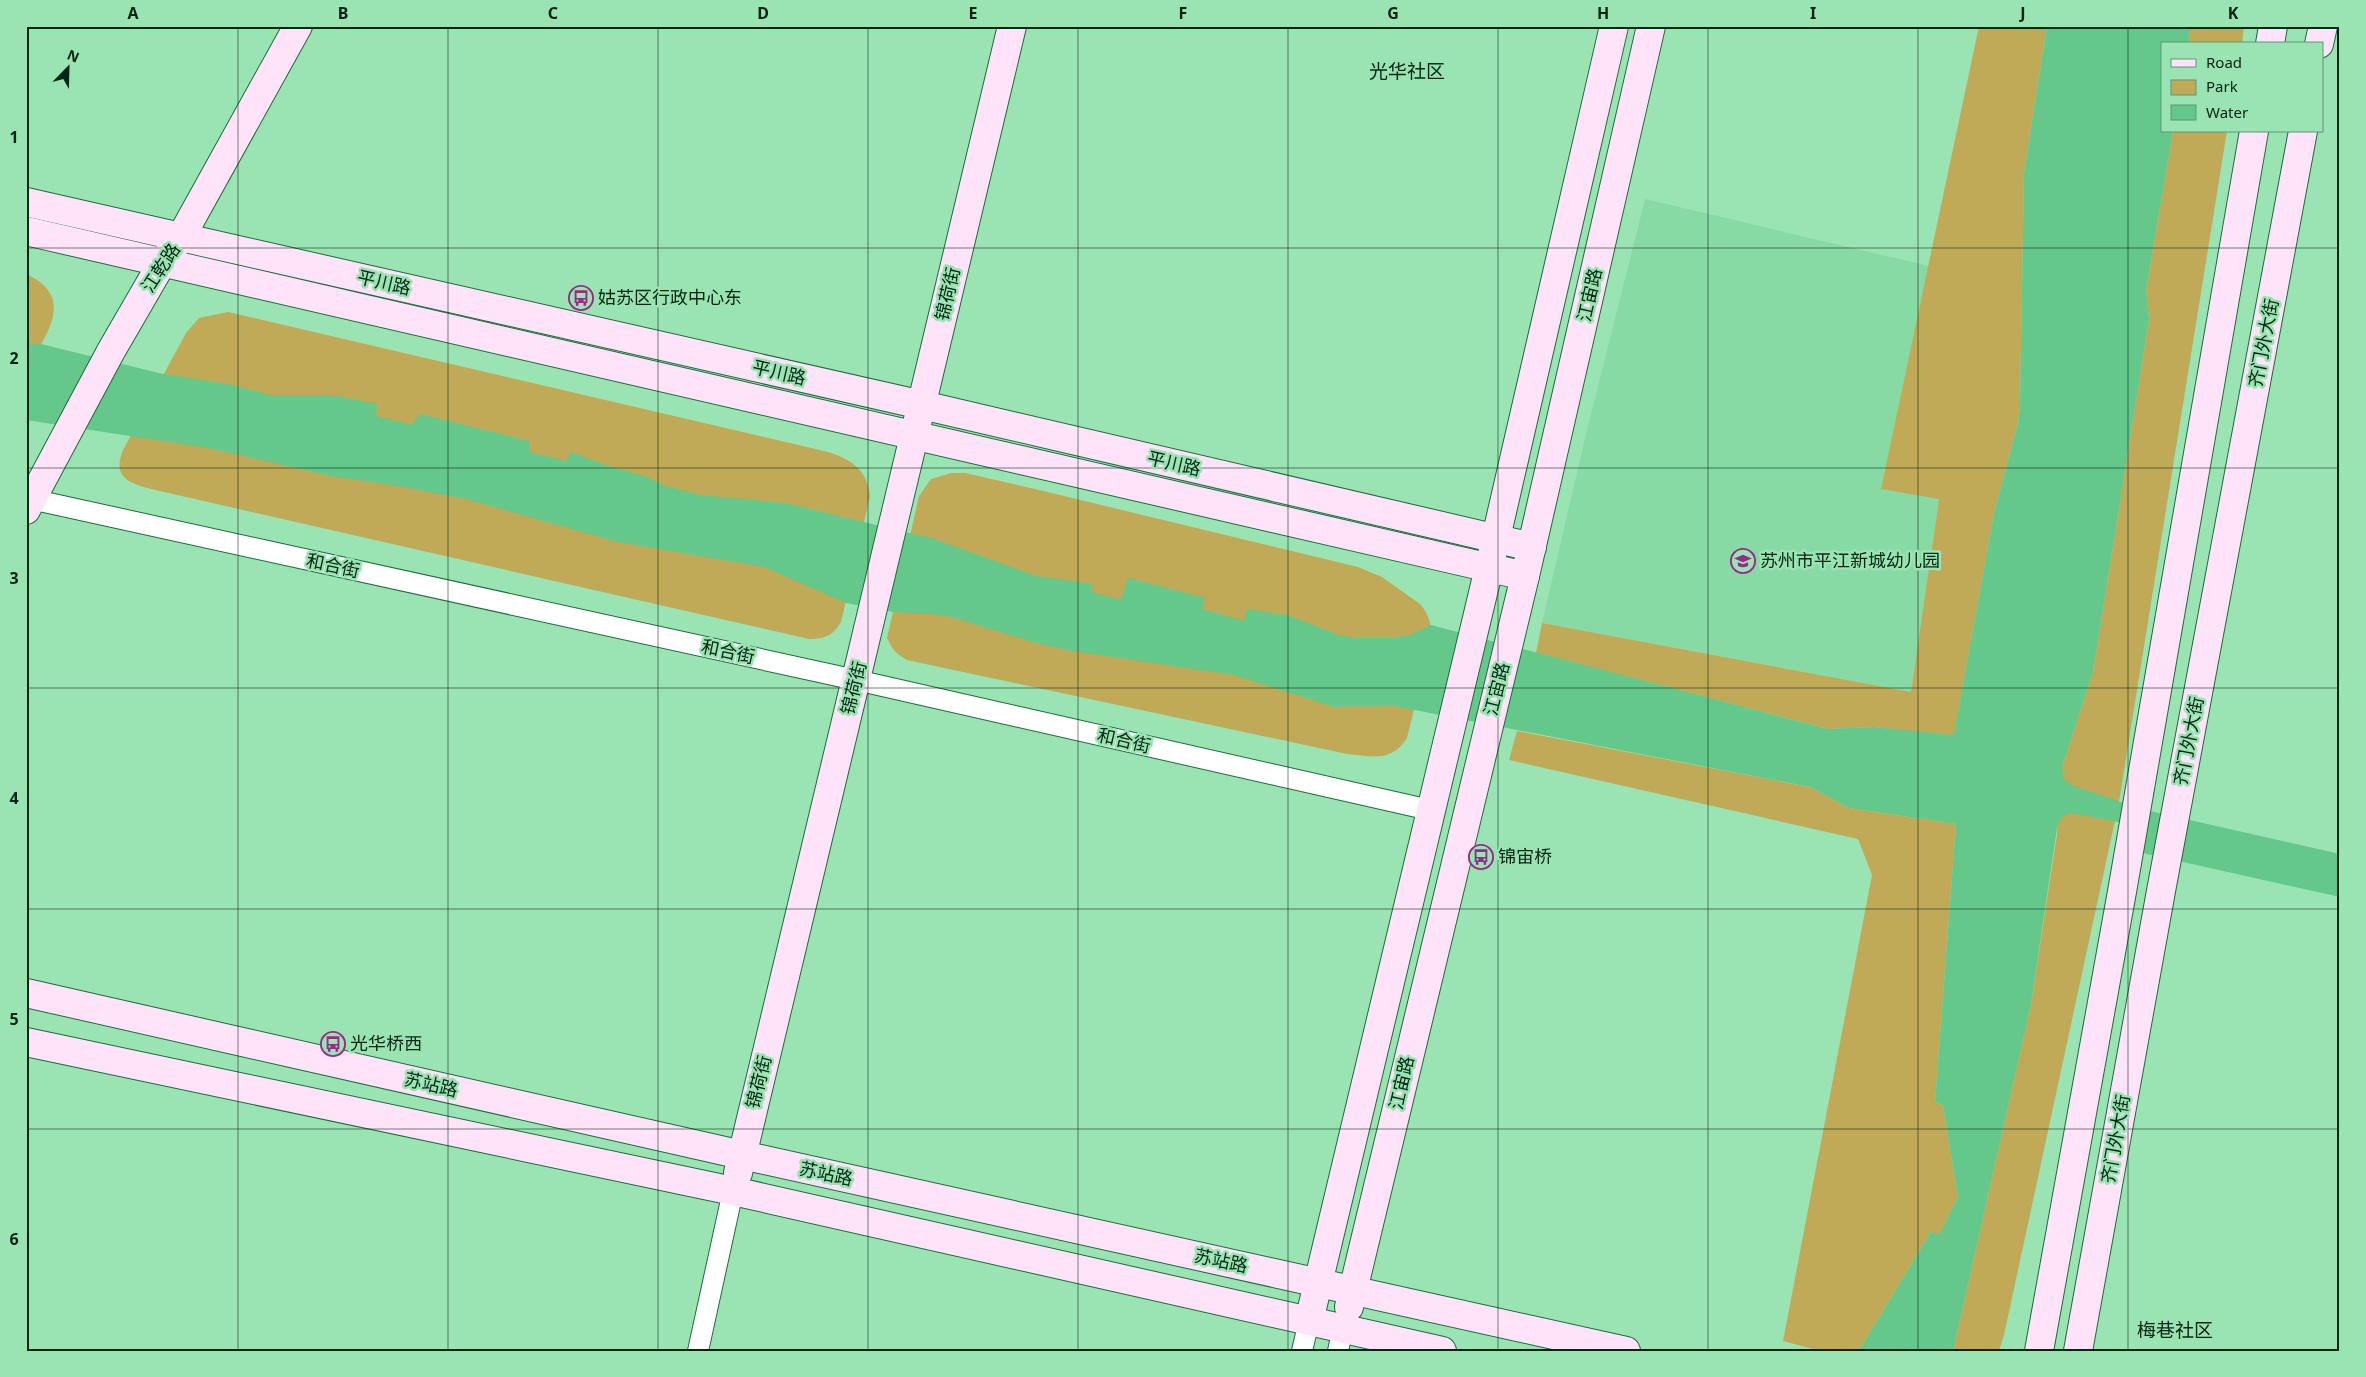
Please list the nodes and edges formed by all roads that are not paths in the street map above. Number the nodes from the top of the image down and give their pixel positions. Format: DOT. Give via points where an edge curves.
graph roads {
  1 [pos="298,26"];
  2 [pos="1012,26"];
  3 [pos="1614,26"];
  4 [pos="1651,26"];
  5 [pos="2273,26"];
  6 [pos="2323,26"];
  7 [pos="2270,42"];
  8 [pos="2319,42"];
  9 [pos="2254,132"];
  10 [pos="2303,132"];
  11 [pos="26,202"];
  12 [pos="26,231"];
  13 [pos="181,237"];
  14 [pos="162,264"];
  15 [pos="922,405"];
  16 [pos="914,435"];
  17 [pos="28,503"];
  18 [pos="1496,538"];
  19 [pos="1532,547"];
  20 [pos="1489,568"];
  21 [pos="1525,576"];
  22 [pos="856,680"];
  23 [pos="1430,810"];
  24 [pos="26,993"];
  25 [pos="26,1042"];
  26 [pos="742,1155"];
  27 [pos="733,1191"];
  28 [pos="1318,1282"];
  29 [pos="1352,1291"];
  30 [pos="1309,1321"];
  31 [pos="1341,1340"];
  32 [pos="698,1351"];
  33 [pos="1302,1351"];
  34 [pos="1442,1351"];
  35 [pos="1626,1351"];
  36 [pos="2039,1351"];
  37 [pos="2078,1351"];
  1 -- 13 [label="street, 江乾路"];
  2 -- 15 [label="street, 锦荷街"];
  3 -- 18 [label="street, 江宙路"];
  4 -- 19 [label="street, 江宙路"];
  5 -- 7 [label="street"];
  6 -- 8 [label="street"];
  9 -- 36 [label="street"];
  10 -- 37 [label="street, 齐门外大街"];
  11 -- 13 [label="street, 平川路"];
  12 -- 14 [label="street, 平川路"];
  13 -- 14 [label="street, 江乾路"];
  13 -- 15 [label="street, 平川路"];
  14 -- 16 [label="street, 平川路"];
  14 -- 17 [label="street, 江乾路"];
  15 -- 16 [label="street, 锦荷街"];
  15 -- 18 [label="street, 平川路"];
  16 -- 20 [label="street, 平川路"];
  16 -- 22 [label="street, 锦荷街"];
  17 -- 22 [label="street, 和合街"];
  18 -- 19 [label="street, 平川路"];
  18 -- 20 [label="street, 江宙路"];
  19 -- 21 [label="street, 江宙路"];
  20 -- 21 [label="street, 平川路"];
  20 -- 23 [label="street, 江宙路"];
  21 -- 29 [label="street, 江宙路"];
  22 -- 23 [label="street, 和合街"];
  22 -- 26 [label="street, 锦荷街"];
  23 -- 28 [label="street, 江宙路"];
  24 -- 26 [label="street, 苏站路"];
  25 -- 27 [label="street, 苏站路"];
  26 -- 27 [label="street, 锦荷街"];
  26 -- 28 [label="street, 苏站路"];
  27 -- 30 [label="street, 苏站路"];
  27 -- 32 [label="street, 锦荷街"];
  28 -- 29 [label="street, 苏站路"];
  28 -- 30 [label="street, 江宙路"];
  29 -- 31 [label="street, 江宙路"];
  29 -- 35 [label="street, 苏站路"];
  30 -- 31 [label="street, 苏站路"];
  30 -- 33 [label="street, 江宙路"];
  31 -- 34 [label="street, 苏站路"];
}
